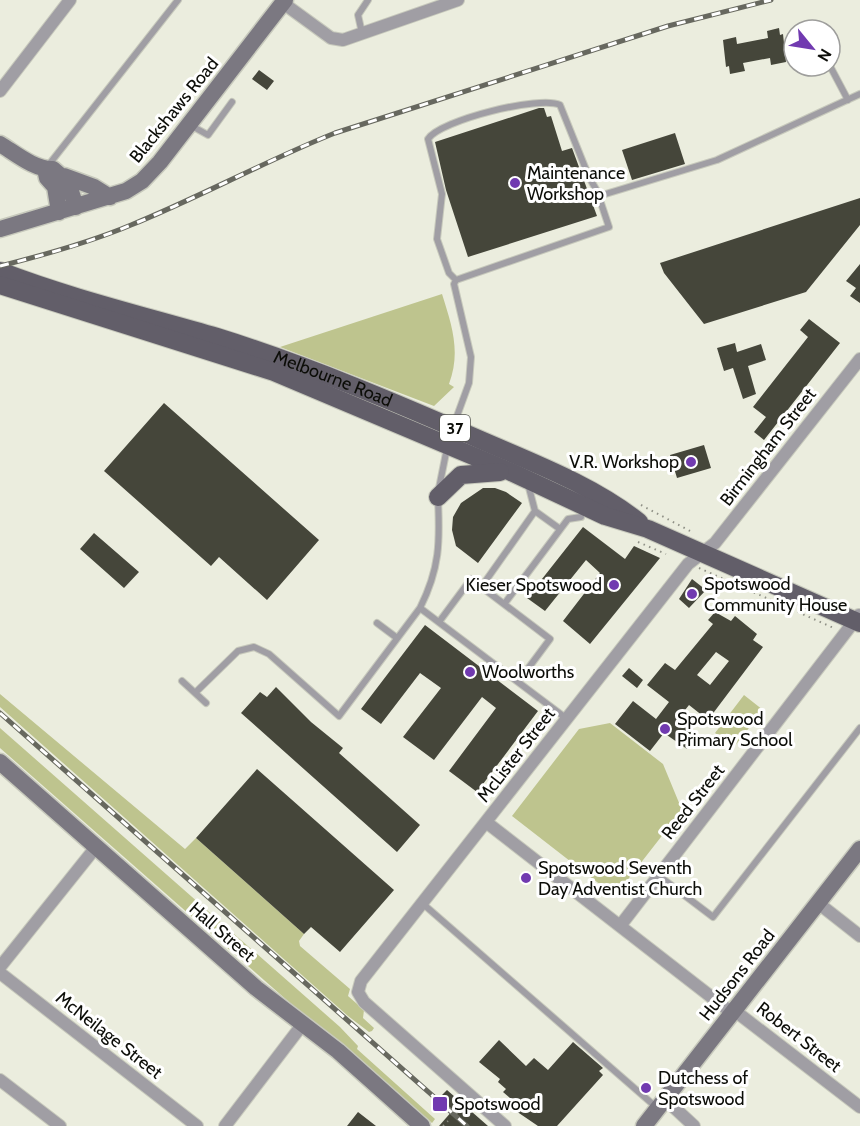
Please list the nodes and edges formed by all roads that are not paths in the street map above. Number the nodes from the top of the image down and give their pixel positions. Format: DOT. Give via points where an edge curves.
graph roads {
  1 [pos="70,0"];
  2 [pos="178,0"];
  3 [pos="368,0"];
  4 [pos="458,0"];
  5 [pos="284,1"];
  6 [pos="362,33"];
  7 [pos="836,78"];
  8 [pos="0,91"];
  9 [pos="860,94"];
  10 [pos="848,100"];
  11 [pos="232,102"];
  12 [pos="189,124"];
  13 [pos="0,144"];
  14 [pos="45,170"];
  15 [pos="64,176"];
  16 [pos="599,196"];
  17 [pos="110,197"];
  18 [pos="76,207"];
  19 [pos="59,212"];
  20 [pos="0,229"];
  21 [pos="0,271"];
  22 [pos="456,280"];
  23 [pos="0,285"];
  24 [pos="860,359"];
  25 [pos="453,428"];
  26 [pos="447,446"];
  27 [pos="519,476"];
  28 [pos="438,497"];
  29 [pos="535,511"];
  30 [pos="582,517"];
  31 [pos="560,528"];
  32 [pos="648,529"];
  33 [pos="695,558"];
  34 [pos="482,586"];
  35 [pos="505,603"];
  36 [pos="420,608"];
  37 [pos="439,622"];
  38 [pos="377,623"];
  39 [pos="855,623"];
  40 [pos="397,638"];
  41 [pos="182,681"];
  42 [pos="518,682"];
  43 [pos="196,692"];
  44 [pos="206,703"];
  45 [pos="567,719"];
  46 [pos="860,728"];
  47 [pos="0,762"];
  48 [pos="486,822"];
  49 [pos="96,847"];
  50 [pos="860,849"];
  51 [pos="659,876"];
  52 [pos="421,903"];
  53 [pos="818,903"];
  54 [pos="620,926"];
  55 [pos="860,936"];
  56 [pos="0,967"];
  57 [pos="0,973"];
  58 [pos="732,1013"];
  59 [pos="302,1024"];
  60 [pos="0,1080"];
  61 [pos="661,1104"];
  62 [pos="860,1107"];
  63 [pos="60,1126"];
  64 [pos="196,1126"];
  65 [pos="225,1126"];
  66 [pos="422,1126"];
  67 [pos="505,1126"];
  68 [pos="644,1126"];
  69 [pos="694,1126"];
  1 -- 8 [label="street"];
  2 -- 14 [label="lane"];
  3 -- 6 [label="lane" via="358,15"];
  4 -- 6 [label="street"];
  5 -- 6 [label="street" via="331,38"];
  5 -- 12 [label="street, Blackshaws Road"];
  7 -- 10 [label="lane"];
  9 -- 10 [label="lane"];
  10 -- 16 [label="lane" via="717,160"];
  11 -- 12 [label="lane" via="208,135"];
  12 -- 17 [label="street, Blackshaws Road" via="142,181"];
  13 -- 14 [label="street"];
  14 -- 15 [label="street" via="53,169"];
  14 -- 19 [label="street" via="55,187"];
  15 -- 17 [label="street"];
  15 -- 18 [label="street"];
  16 -- 22 [label="lane" via="609,227"];
  16 -- 22 [label="lane" via="564,110 555,102 479,115 431,134 427,144 442,194 437,239 449,273"];
  17 -- 18 [label="street, Blackshaws Road"];
  18 -- 19 [label="street, Blackshaws Road"];
  19 -- 20 [label="street, Blackshaws Road"];
  21 -- 25 [label="main road, Melbourne Road / 37" via="216,337"];
  22 -- 25 [label="lane" via="471,357 469,383"];
  23 -- 26 [label="main road, Melbourne Road / 37" via="229,356"];
  24 -- 33 [label="street, Birmingham Street" via="715,543"];
  25 -- 26 [label="lane"];
  25 -- 32 [label="main road, Melbourne Road / 37" via="617,504"];
  26 -- 27 [label="main road, Melbourne Road / 37"];
  26 -- 28 [label="lane"];
  27 -- 28 [label="main road" via="483,471 460,475"];
  27 -- 29 [label="lane"];
  27 -- 32 [label="main road, Melbourne Road / 37" via="605,516"];
  28 -- 36 [label="lane" via="437,568"];
  29 -- 31 [label="lane"];
  29 -- 34 [label="lane"];
  30 -- 31 [label="lane" via="568,519"];
  31 -- 35 [label="lane"];
  32 -- 33 [label="main road, Melbourne Road / 37"];
  33 -- 39 [label="main road, Melbourne Road / 37"];
  33 -- 45 [label="street, McLister Street"];
  34 -- 35 [label="lane"];
  34 -- 37 [label="lane" via="471,579"];
  35 -- 42 [label="lane" via="550,639"];
  36 -- 37 [label="lane"];
  36 -- 40 [label="lane"];
  37 -- 42 [label="lane"];
  38 -- 40 [label="lane"];
  39 -- 51 [label="street, Reed Street"];
  40 -- 43 [label="lane" via="339,716 269,654 254,647 238,651"];
  41 -- 43 [label="lane"];
  42 -- 45 [label="lane"];
  43 -- 44 [label="lane"];
  45 -- 48 [label="street, McLister Street"];
  46 -- 51 [label="lane" via="713,916"];
  47 -- 49 [label="street, Hall Street"];
  48 -- 52 [label="street, McLister Street"];
  48 -- 54 [label="street, Robert Street"];
  49 -- 56 [label="street"];
  49 -- 59 [label="street, Hall Street" via="255,988"];
  50 -- 53 [label="street, Hudsons Road"];
  51 -- 54 [label="street, Reed Street"];
  52 -- 61 [label="lane"];
  52 -- 67 [label="street, McLister Street" via="361,981 358,992 364,1002"];
  53 -- 55 [label="street"];
  53 -- 58 [label="street, Hudsons Road"];
  54 -- 58 [label="street, Robert Street"];
  57 -- 64 [label="street, McNeilage Street"];
  58 -- 61 [label="street, Hudsons Road"];
  58 -- 62 [label="street, Robert Street" via="739,1014"];
  59 -- 65 [label="street"];
  59 -- 66 [label="street, Hall Street"];
  60 -- 63 [label="street"];
  61 -- 68 [label="street, Hudsons Road"];
  61 -- 69 [label="street"];
}
